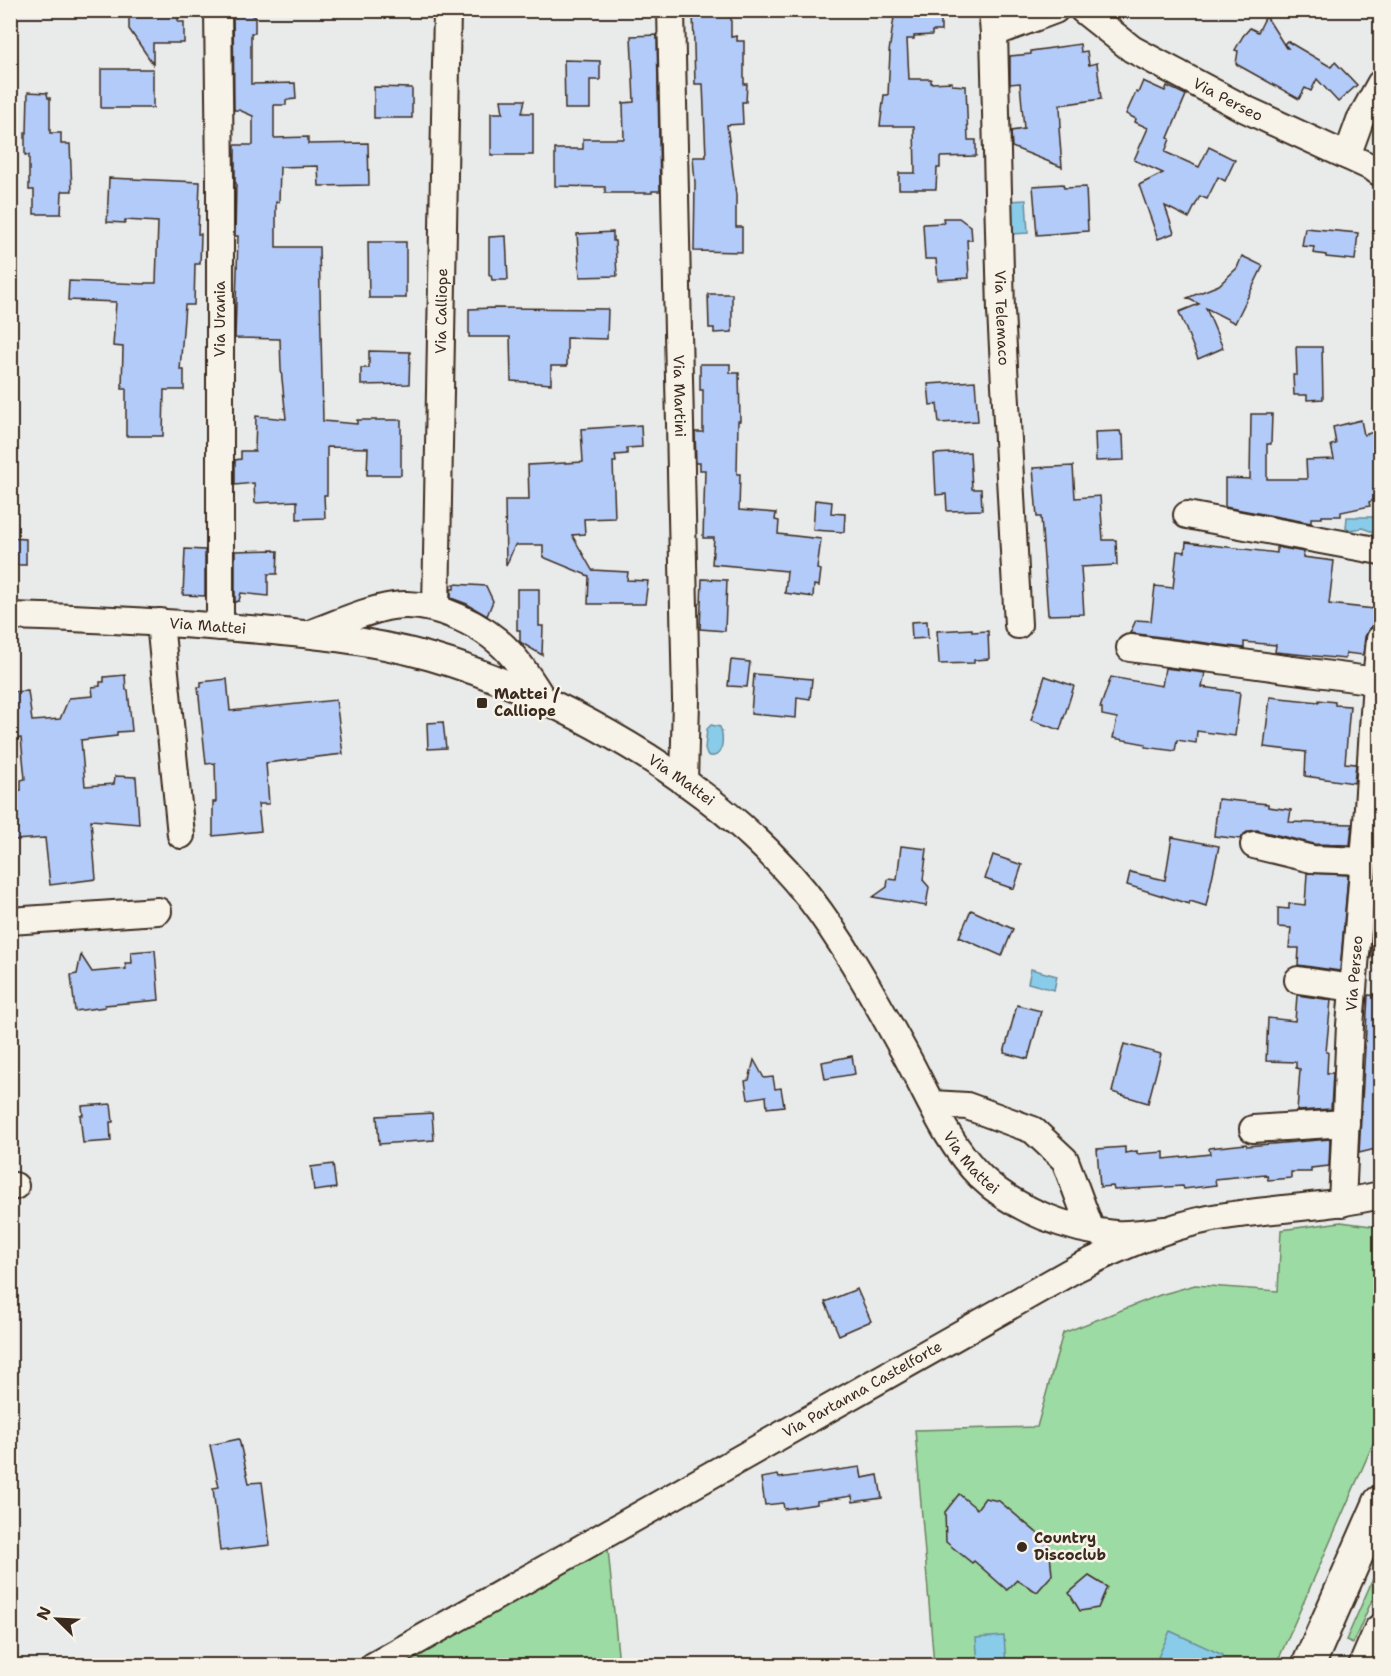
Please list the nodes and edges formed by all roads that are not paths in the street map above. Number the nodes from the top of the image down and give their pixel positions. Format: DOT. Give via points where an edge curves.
graph roads {
  1 [pos="218,10"];
  2 [pos="447,10"];
  3 [pos="670,10"];
  4 [pos="1055,10"];
  5 [pos="1083,10"];
  6 [pos="993,22"];
  7 [pos="1380,84"];
  8 [pos="1347,156"];
  9 [pos="1380,173"];
  10 [pos="1187,514"];
  11 [pos="1380,551"];
  12 [pos="436,609"];
  13 [pos="10,616"];
  14 [pos="160,622"];
  15 [pos="1018,625"];
  16 [pos="220,627"];
  17 [pos="308,634"];
  18 [pos="1380,639"];
  19 [pos="1130,648"];
  20 [pos="1376,681"];
  21 [pos="544,701"];
  22 [pos="684,782"];
  23 [pos="181,835"];
  24 [pos="1254,845"];
  25 [pos="1364,861"];
  26 [pos="158,911"];
  27 [pos="10,921"];
  28 [pos="1298,980"];
  29 [pos="1353,988"];
  30 [pos="932,1104"];
  31 [pos="1346,1123"];
  32 [pos="1252,1129"];
  33 [pos="1380,1195"];
  34 [pos="1342,1203"];
  35 [pos="1380,1209"];
  36 [pos="1091,1230"];
  37 [pos="1165,1230"];
  38 [pos="1380,1503"];
  39 [pos="1380,1631"];
  40 [pos="373,1665"];
  41 [pos="1308,1665"];
  42 [pos="1365,1665"];
  1 -- 16 [label="street, Via Urania"];
  2 -- 12 [label="street, Via Calliope"];
  3 -- 22 [label="street, Via Martini" via="686,700"];
  4 -- 6 [label="street"];
  5 -- 8 [label="street, Via Perseo" via="1132,50"];
  6 -- 15 [label="street, Via Telemaco" via="1001,310"];
  7 -- 8 [label="street" via="1360,120"];
  8 -- 9 [label="street, Via Perseo"];
  10 -- 11 [label="street"];
  12 -- 17 [label="street" via="393,606"];
  12 -- 21 [label="street" via="453,614 495,640 514,658"];
  13 -- 14 [label="street, Via Mattei"];
  14 -- 16 [label="street, Via Mattei"];
  14 -- 23 [label="street"];
  16 -- 17 [label="street, Via Mattei"];
  17 -- 21 [label="street, Via Mattei" via="367,642 429,657 482,674"];
  18 -- 20 [label="street, Via Perseo"];
  19 -- 20 [label="street"];
  20 -- 25 [label="street, Via Perseo"];
  21 -- 22 [label="street, Via Mattei" via="619,740"];
  22 -- 30 [label="street, Via Mattei" via="736,821 802,887 866,985"];
  24 -- 25 [label="street" via="1312,859"];
  25 -- 29 [label="street, Via Perseo"];
  26 -- 27 [label="street"];
  28 -- 29 [label="street"];
  29 -- 31 [label="street, Via Perseo"];
  30 -- 36 [label="street, Via Mattei" via="947,1132 982,1178 1028,1209"];
  30 -- 36 [label="street" via="967,1106 1033,1130 1065,1160"];
  31 -- 32 [label="street"];
  31 -- 34 [label="street, Via Perseo"];
  33 -- 34 [label="street, Via Partanna Castelforte"];
  34 -- 35 [label="street"];
  34 -- 37 [label="street, Via Partanna Castelforte" via="1244,1213"];
  36 -- 37 [label="street, Via Mattei" via="1127,1234"];
  37 -- 40 [label="street, Via Partanna Castelforte" via="1051,1282"];
  38 -- 41 [label="street"];
  39 -- 42 [label="street"];
}
